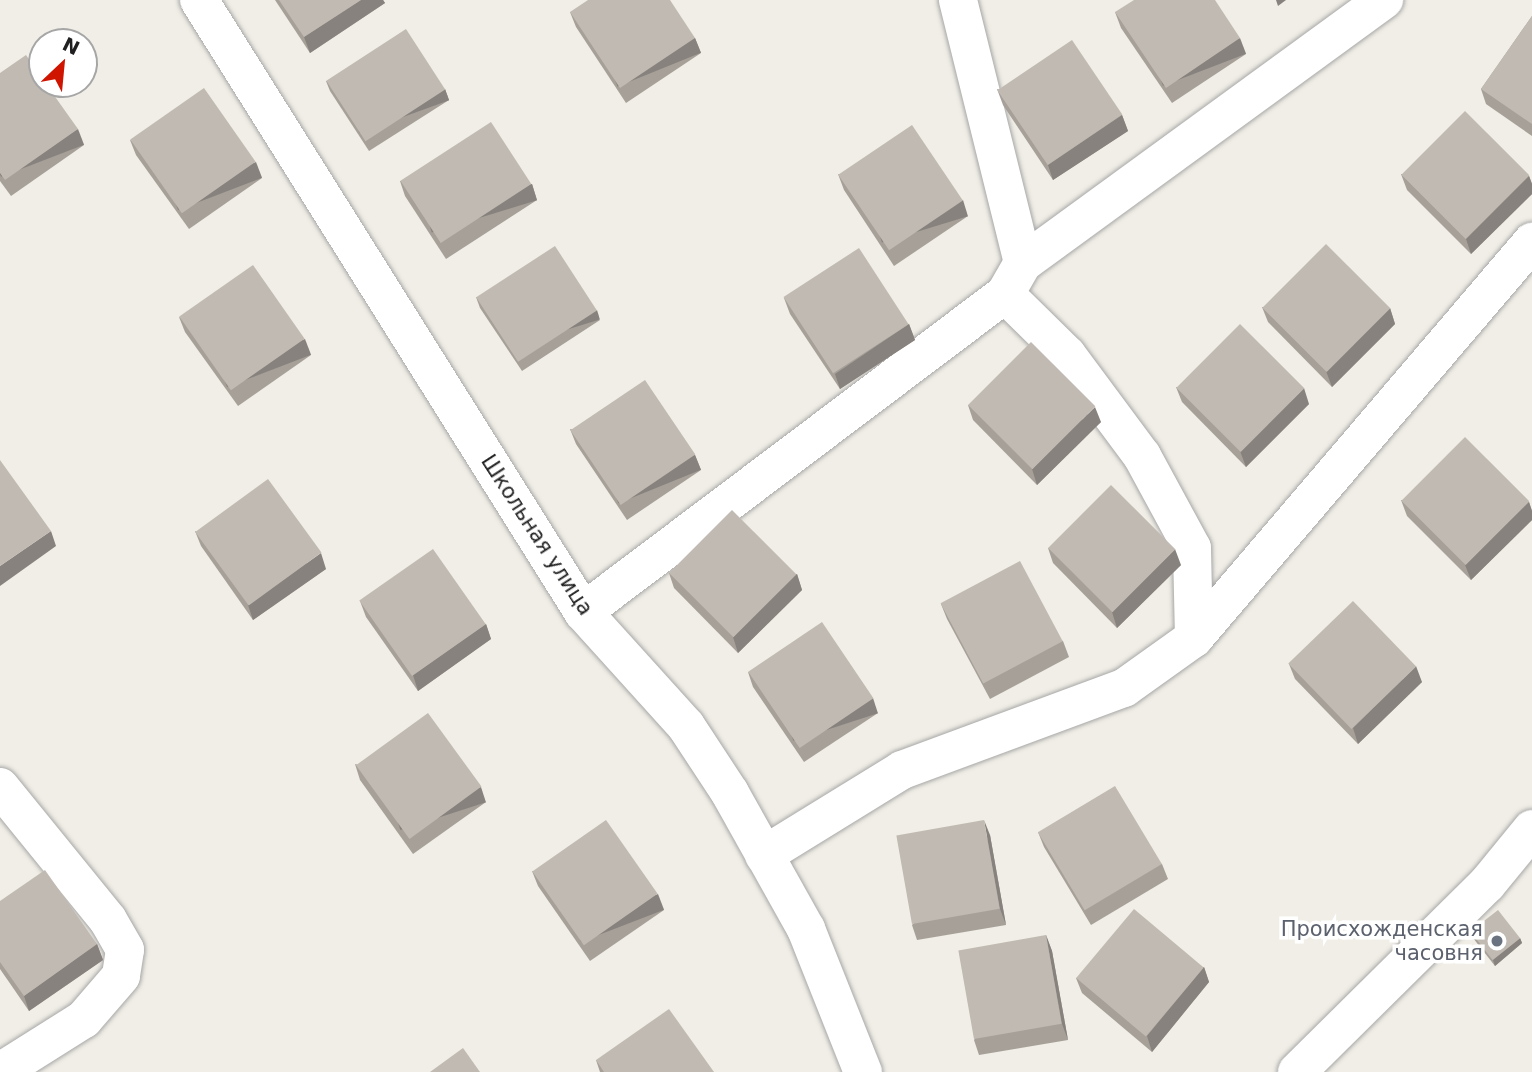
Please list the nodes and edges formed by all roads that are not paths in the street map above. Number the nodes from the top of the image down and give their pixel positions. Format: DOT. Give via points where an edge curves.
graph roads {
  1 [pos="199,0"];
  2 [pos="958,0"];
  3 [pos="1384,0"];
  4 [pos="1532,242"];
  5 [pos="1014,278"];
  6 [pos="583,612"];
  7 [pos="1194,638"];
  8 [pos="0,787"];
  9 [pos="1532,829"];
  10 [pos="764,855"];
  11 [pos="0,1072"];
  12 [pos="863,1072"];
  13 [pos="1297,1072"];
  1 -- 6 [label="street, Школьная улица"];
  2 -- 5 [label="street"];
  3 -- 5 [label="street"];
  4 -- 7 [label="street"];
  5 -- 6 [label="street"];
  5 -- 7 [label="street" via="1142,456 1192,548"];
  6 -- 10 [label="street, Школьная улица" via="686,726"];
  7 -- 10 [label="street" via="1124,688 902,770"];
  8 -- 11 [label="street" via="108,920 125,950 121,976 84,1019"];
  9 -- 13 [label="street" via="1487,884"];
  10 -- 12 [label="street, Школьная улица" via="806,929"];
}
